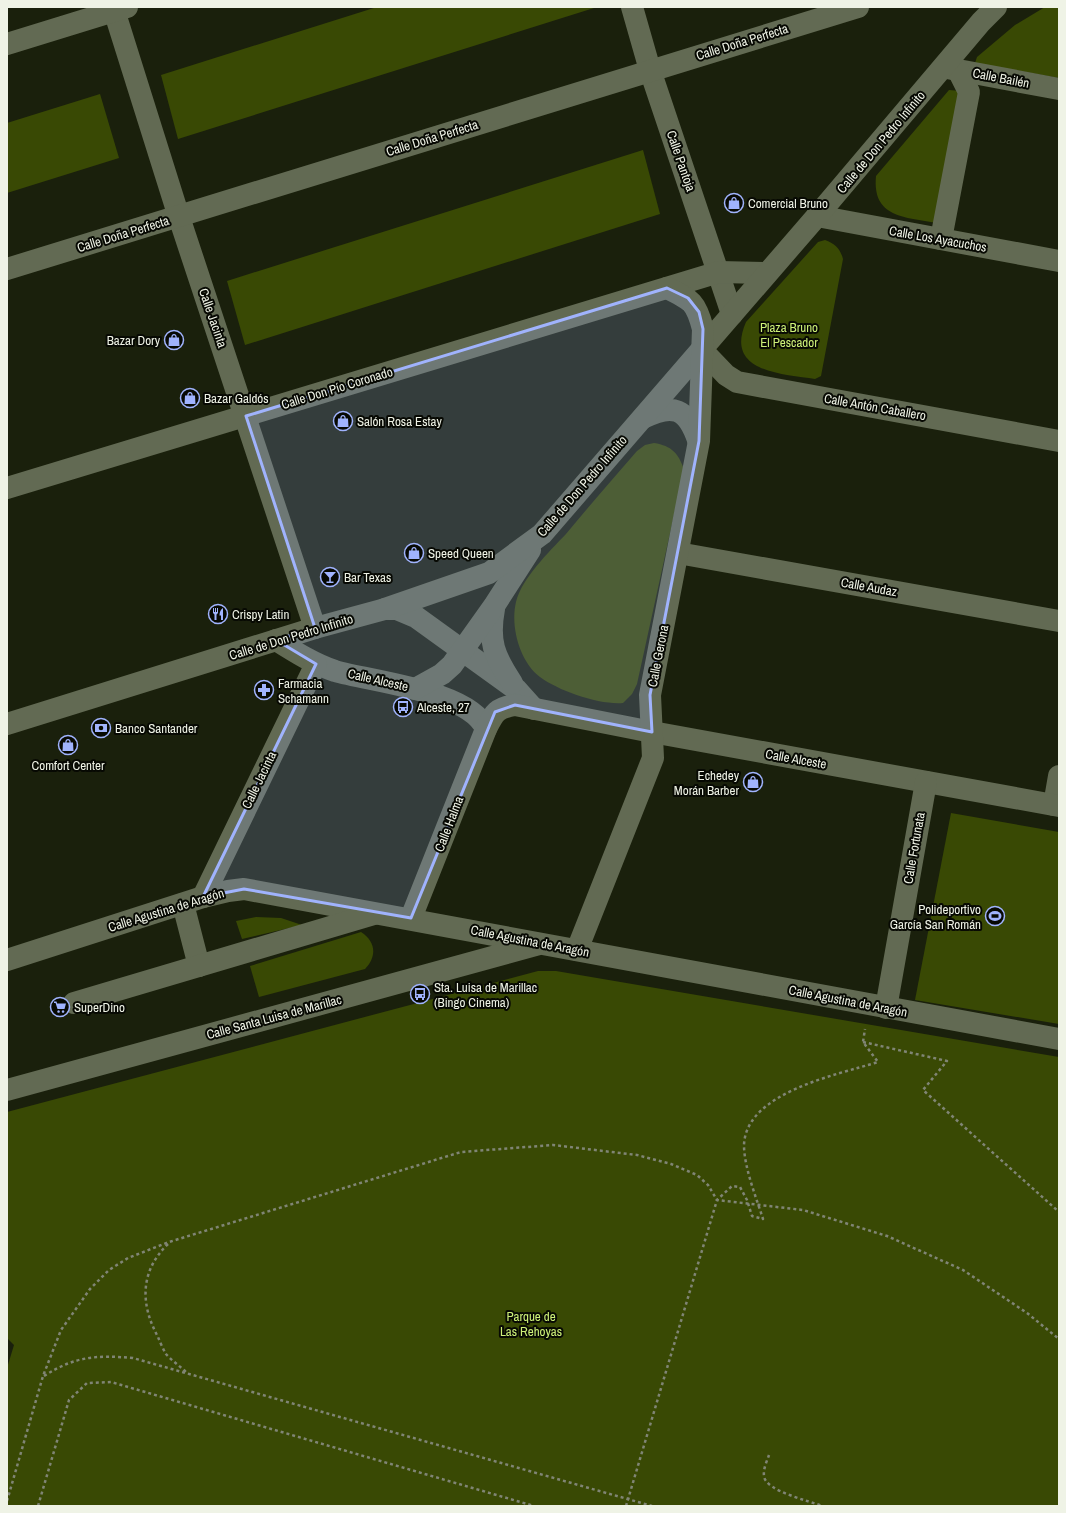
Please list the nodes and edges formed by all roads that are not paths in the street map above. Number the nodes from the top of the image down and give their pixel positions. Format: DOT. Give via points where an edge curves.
graph roads {
  1 [pos="632,7"];
  2 [pos="858,7"];
  3 [pos="996,7"];
  4 [pos="118,8"];
  5 [pos="7,44"];
  6 [pos="951,68"];
  7 [pos="650,70"];
  8 [pos="1059,89"];
  9 [pos="817,216"];
  10 [pos="179,218"];
  11 [pos="941,239"];
  12 [pos="1059,261"];
  13 [pos="7,269"];
  14 [pos="719,272"];
  15 [pos="767,273"];
  16 [pos="667,288"];
  17 [pos="732,314"];
  18 [pos="702,350"];
  19 [pos="246,416"];
  20 [pos="641,418"];
  21 [pos="698,441"];
  22 [pos="1059,441"];
  23 [pos="7,488"];
  24 [pos="542,534"];
  25 [pos="678,552"];
  26 [pos="494,606"];
  27 [pos="385,610"];
  28 [pos="1059,622"];
  29 [pos="315,628"];
  30 [pos="276,640"];
  31 [pos="463,652"];
  32 [pos="316,664"];
  33 [pos="416,689"];
  34 [pos="518,690"];
  35 [pos="534,709"];
  36 [pos="7,724"];
  37 [pos="486,729"];
  38 [pos="652,732"];
  39 [pos="1059,776"];
  40 [pos="926,782"];
  41 [pos="1056,805"];
  42 [pos="203,897"];
  43 [pos="183,904"];
  44 [pos="377,913"];
  45 [pos="411,918"];
  46 [pos="540,944"];
  47 [pos="577,950"];
  48 [pos="7,960"];
  49 [pos="199,966"];
  50 [pos="74,1002"];
  51 [pos="877,1006"];
  52 [pos="1059,1039"];
  53 [pos="7,1090"];
  1 -- 7 [label="street, Calle Pantoja"];
  2 -- 7 [label="street, Calle Doña Perfecta"];
  3 -- 6 [label="street, Calle de Don Pedro Infinito" via="981,22"];
  4 -- 5 [label="street"];
  4 -- 10 [label="street, Calle Jacinta"];
  6 -- 8 [label="street, Calle Bailén"];
  6 -- 9 [label="street, Calle de Don Pedro Infinito"];
  6 -- 11 [label="street" via="969,92"];
  7 -- 10 [label="street, Calle Doña Perfecta"];
  7 -- 14 [label="street, Calle Pantoja"];
  9 -- 11 [label="street, Calle Los Ayacuchos"];
  9 -- 15 [label="street, Calle de Don Pedro Infinito"];
  10 -- 13 [label="street, Calle Doña Perfecta"];
  10 -- 19 [label="street, Calle Jacinta"];
  11 -- 12 [label="street, Calle Los Ayacuchos"];
  14 -- 15 [label="street, Calle Don Pío Coronado"];
  14 -- 16 [label="street, Calle Don Pío Coronado"];
  14 -- 17 [label="street, Calle Pantoja"];
  15 -- 17 [label="street, Calle de Don Pedro Infinito"];
  16 -- 18 [label="street" via="688,298 699,312 703,330"];
  16 -- 19 [label="street, Calle Don Pío Coronado"];
  17 -- 18 [label="street, Calle de Don Pedro Infinito"];
  18 -- 20 [label="street, Calle de Don Pedro Infinito"];
  18 -- 21 [label="street, Calle Gerona"];
  18 -- 22 [label="street, Calle Antón Caballero" via="736,382"];
  19 -- 23 [label="street, Calle Don Pío Coronado"];
  19 -- 29 [label="street, Calle Jacinta"];
  20 -- 21 [label="street" via="657,411 679,411 688,418"];
  20 -- 24 [label="street, Calle de Don Pedro Infinito"];
  21 -- 25 [label="street, Calle Gerona"];
  24 -- 26 [label="street, Calle Alceste"];
  24 -- 27 [label="street, Calle de Don Pedro Infinito" via="489,573"];
  25 -- 28 [label="street, Calle Audaz"];
  25 -- 38 [label="street, Calle Gerona" via="650,695"];
  26 -- 31 [label="street, Calle Alceste"];
  26 -- 34 [label="street, Calle Alceste" via="490,628 492,643 499,664"];
  27 -- 29 [label="street, Calle de Don Pedro Infinito"];
  27 -- 31 [label="street, Calle Alceste" via="397,609 409,613"];
  29 -- 30 [label="street, Calle de Don Pedro Infinito"];
  30 -- 32 [label="street, Calle Alceste"];
  30 -- 36 [label="street, Calle de Don Pedro Infinito"];
  31 -- 33 [label="street, Calle Alceste" via="442,674"];
  31 -- 34 [label="street, Calle Alceste"];
  32 -- 33 [label="street, Calle Alceste"];
  32 -- 42 [label="street, Calle Jacinta"];
  33 -- 37 [label="street, Calle Alceste" via="474,712"];
  34 -- 35 [label="street, Calle Alceste"];
  35 -- 37 [label="street, Calle Alceste" via="515,705 504,706 495,712"];
  35 -- 38 [label="street, Calle Alceste"];
  37 -- 45 [label="street, Calle Halma"];
  38 -- 40 [label="street, Calle Alceste"];
  38 -- 47 [label="street, Calle Gerona" via="653,758"];
  39 -- 41 [label="street"];
  40 -- 41 [label="street, Calle Alceste"];
  40 -- 51 [label="street, Calle Fortunata"];
  42 -- 43 [label="street, Calle Agustina de Aragón"];
  42 -- 44 [label="street, Calle Agustina de Aragón" via="228,890 244,889"];
  43 -- 48 [label="street, Calle Agustina de Aragón"];
  43 -- 49 [label="street"];
  44 -- 45 [label="street, Calle Agustina de Aragón"];
  44 -- 49 [label="street"];
  45 -- 46 [label="street, Calle Agustina de Aragón"];
  46 -- 47 [label="street, Calle Agustina de Aragón"];
  46 -- 53 [label="street, Calle Santa Luisa de Marillac"];
  47 -- 51 [label="street, Calle Agustina de Aragón"];
  49 -- 50 [label="street"];
  51 -- 52 [label="street, Calle Agustina de Aragón"];
}
